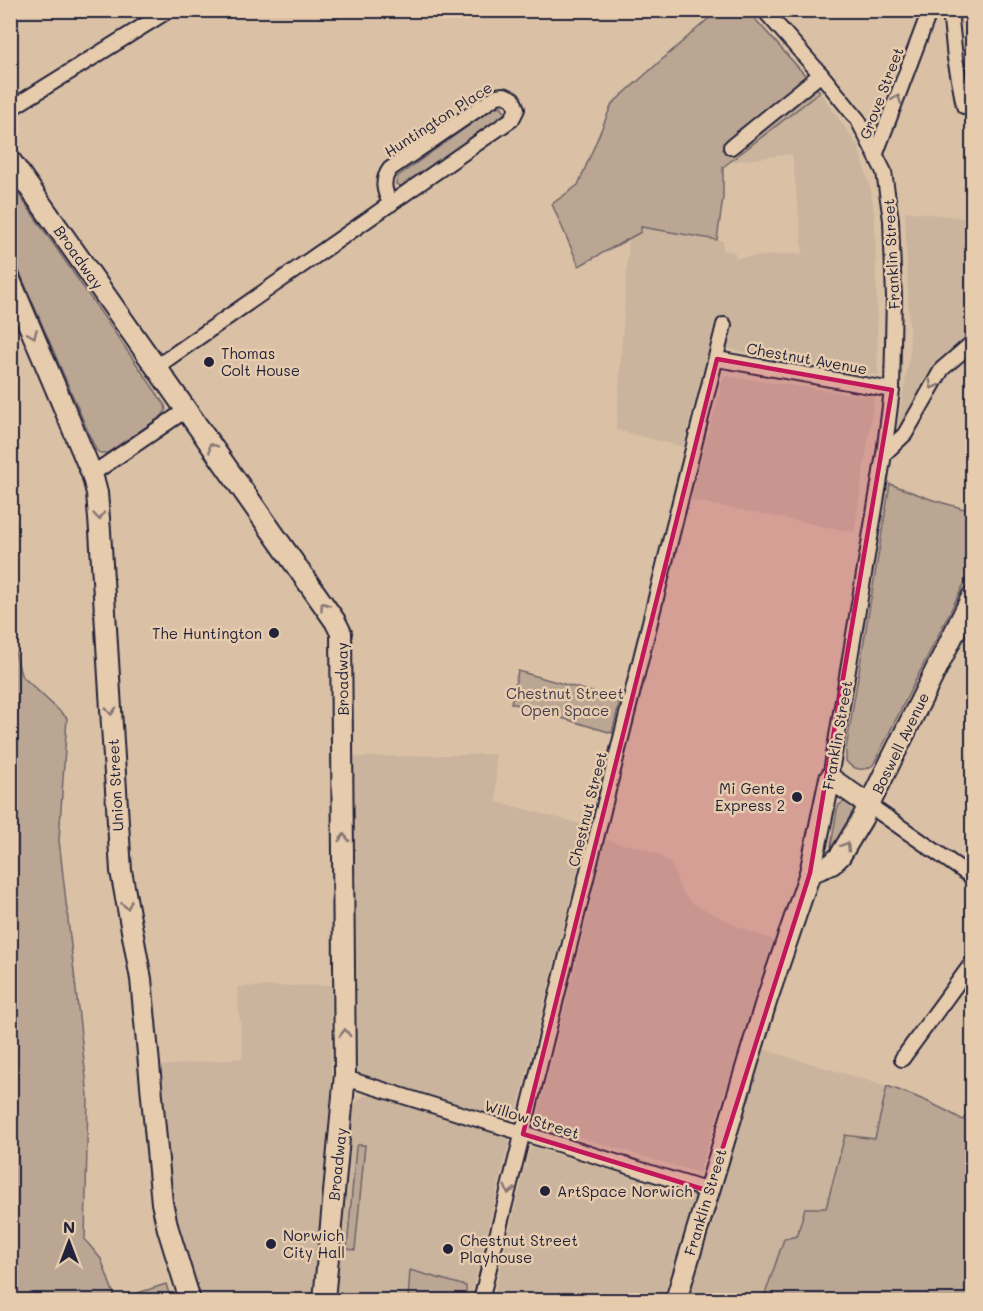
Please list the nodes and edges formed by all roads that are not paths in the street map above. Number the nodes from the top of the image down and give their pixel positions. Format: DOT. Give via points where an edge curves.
graph roads {
  1 [pos="169,10"];
  2 [pos="764,10"];
  3 [pos="930,10"];
  4 [pos="950,10"];
  5 [pos="821,74"];
  6 [pos="964,106"];
  7 [pos="10,109"];
  8 [pos="731,147"];
  9 [pos="876,153"];
  10 [pos="10,160"];
  11 [pos="391,204"];
  12 [pos="10,280"];
  13 [pos="724,325"];
  14 [pos="972,343"];
  15 [pos="717,358"];
  16 [pos="156,367"];
  17 [pos="892,390"];
  18 [pos="186,410"];
  19 [pos="884,454"];
  20 [pos="92,474"];
  21 [pos="972,597"];
  22 [pos="830,778"];
  23 [pos="869,805"];
  24 [pos="810,873"];
  25 [pos="972,878"];
  26 [pos="972,963"];
  27 [pos="902,1059"];
  28 [pos="345,1078"];
  29 [pos="523,1134"];
  30 [pos="709,1191"];
  31 [pos="190,1300"];
  32 [pos="324,1300"];
  33 [pos="481,1300"];
  34 [pos="675,1300"];
  1 -- 7 [label="street"];
  2 -- 5 [label="street, Franklin Street"];
  9 -- 3 [label="street, Grove Street, one-way"];
  4 -- 6 [label="street"];
  5 -- 8 [label="street"];
  5 -- 9 [label="street, Franklin Street" via="858,120"];
  9 -- 17 [label="street, Franklin Street" via="885,176 891,220"];
  10 -- 16 [label="main road, Broadway"];
  11 -- 11 [label="street, Huntington Place" via="512,119 517,109 513,99 497,96 390,170 384,181"];
  11 -- 16 [label="street, Huntington Place"];
  12 -- 20 [label="main road, Union Street, one-way"];
  13 -- 15 [label="street, Chestnut Street"];
  14 -- 19 [label="street, one-way" via="942,369 906,434"];
  15 -- 17 [label="street, Chestnut Avenue"];
  15 -- 29 [label="street, Chestnut Street"];
  16 -- 18 [label="main road, Broadway"];
  17 -- 19 [label="street, Franklin Street"];
  18 -- 20 [label="street"];
  28 -- 18 [label="main road, Broadway, one-way" via="342,636"];
  19 -- 22 [label="street, Franklin Street"];
  20 -- 31 [label="main road, Union Street, one-way" via="100,531 121,871 141,979 162,1203"];
  21 -- 23 [label="main road, Boswell Avenue"];
  22 -- 23 [label="main road"];
  22 -- 24 [label="main road, Franklin Street"];
  24 -- 23 [label="main road, Boswell Avenue, one-way" via="824,869 840,856"];
  23 -- 25 [label="street"];
  24 -- 30 [label="main road, Franklin Street"];
  26 -- 27 [label="street"];
  28 -- 29 [label="street, Willow Street"];
  28 -- 32 [label="main road, Broadway"];
  29 -- 30 [label="street, Willow Street"];
  29 -- 33 [label="street, Chestnut Street, one-way"];
  30 -- 34 [label="main road, Franklin Street"];
}
